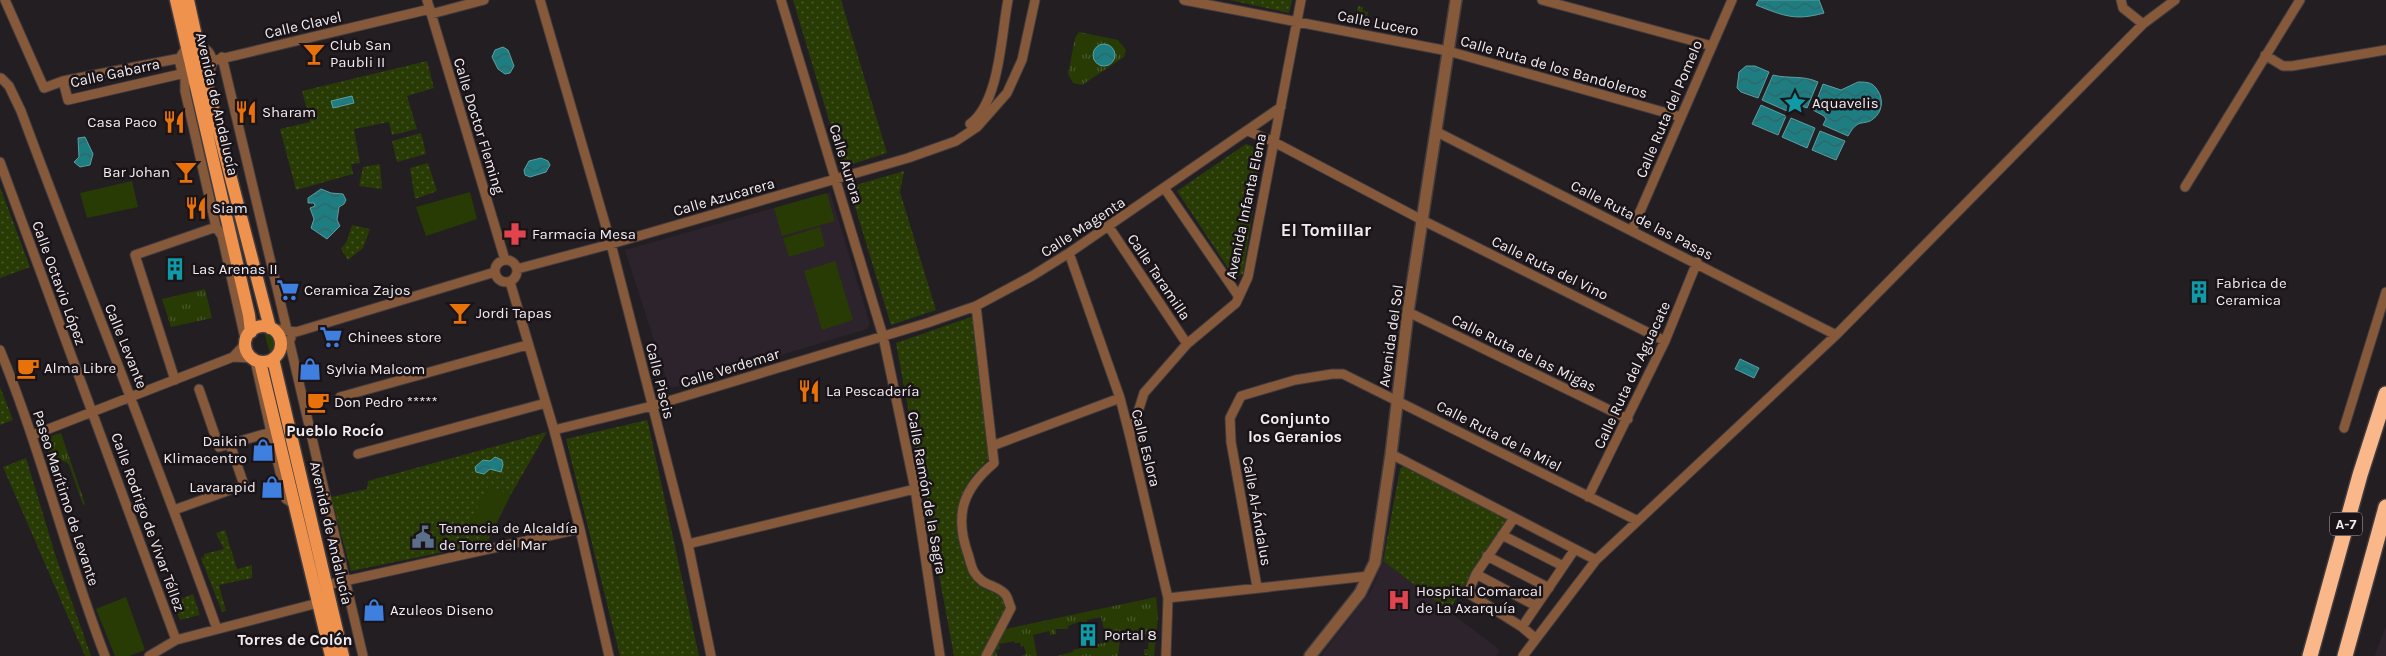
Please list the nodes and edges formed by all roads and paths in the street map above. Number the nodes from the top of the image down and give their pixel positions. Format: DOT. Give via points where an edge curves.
graph roads {
  1 [pos="5,0"];
  2 [pos="176,0"];
  3 [pos="188,0"];
  4 [pos="426,0"];
  5 [pos="484,0"];
  6 [pos="540,0"];
  7 [pos="781,0"];
  8 [pos="1008,0"];
  9 [pos="1035,0"];
  10 [pos="1184,0"];
  11 [pos="1302,0"];
  12 [pos="1456,0"];
  13 [pos="1542,0"];
  14 [pos="1732,0"];
  15 [pos="2121,0"];
  16 [pos="2175,0"];
  17 [pos="2300,0"];
  18 [pos="430,12"];
  19 [pos="1297,21"];
  20 [pos="2142,24"];
  21 [pos="1712,46"];
  22 [pos="2386,50"];
  23 [pos="189,51"];
  24 [pos="1448,51"];
  25 [pos="2265,55"];
  26 [pos="222,57"];
  27 [pos="212,61"];
  28 [pos="194,76"];
  29 [pos="0,78"];
  30 [pos="63,82"];
  31 [pos="1281,107"];
  32 [pos="1681,117"];
  33 [pos="1248,131"];
  34 [pos="1435,131"];
  35 [pos="1274,142"];
  36 [pos="938,148"];
  37 [pos="0,162"];
  38 [pos="836,178"];
  39 [pos="2185,187"];
  40 [pos="1165,189"];
  41 [pos="1422,220"];
  42 [pos="216,227"];
  43 [pos="1109,227"];
  44 [pos="1632,230"];
  45 [pos="611,244"];
  46 [pos="1070,253"];
  47 [pos="505,260"];
  48 [pos="1697,262"];
  49 [pos="517,269"];
  50 [pos="496,272"];
  51 [pos="510,282"];
  52 [pos="2386,292"];
  53 [pos="1239,298"];
  54 [pos="976,306"];
  55 [pos="1408,312"];
  56 [pos="270,328"];
  57 [pos="287,330"];
  58 [pos="296,332"];
  59 [pos="1836,335"];
  60 [pos="883,336"];
  61 [pos="248,338"];
  62 [pos="290,340"];
  63 [pos="1665,340"];
  64 [pos="1187,344"];
  65 [pos="527,345"];
  66 [pos="0,350"];
  67 [pos="277,355"];
  68 [pos="232,357"];
  69 [pos="256,360"];
  70 [pos="175,380"];
  71 [pos="199,389"];
  72 [pos="2386,394"];
  73 [pos="340,397"];
  74 [pos="132,398"];
  75 [pos="1120,398"];
  76 [pos="1397,400"];
  77 [pos="546,403"];
  78 [pos="652,406"];
  79 [pos="93,413"];
  80 [pos="1628,419"];
  81 [pos="2344,428"];
  82 [pos="554,430"];
  83 [pos="273,431"];
  84 [pos="33,435"];
  85 [pos="1130,437"];
  86 [pos="230,444"];
  87 [pos="992,446"];
  88 [pos="358,454"];
  89 [pos="1391,454"];
  90 [pos="915,489"];
  91 [pos="1588,498"];
  92 [pos="2386,506"];
  93 [pos="174,510"];
  94 [pos="1514,518"];
  95 [pos="1636,520"];
  96 [pos="580,529"];
  97 [pos="1502,535"];
  98 [pos="688,544"];
  99 [pos="1575,549"];
  100 [pos="1487,556"];
  101 [pos="1596,560"];
  102 [pos="1563,566"];
  103 [pos="1476,574"];
  104 [pos="1369,576"];
  105 [pos="346,581"];
  106 [pos="327,585"];
  107 [pos="1257,587"];
  108 [pos="314,588"];
  109 [pos="1549,588"];
  110 [pos="1168,598"];
  111 [pos="318,603"];
  112 [pos="1536,606"];
  113 [pos="1522,627"];
  114 [pos="217,629"];
  115 [pos="1536,639"];
  116 [pos="176,640"];
  117 [pos="164,652"];
  118 [pos="105,656"];
  119 [pos="149,656"];
  120 [pos="330,656"];
  121 [pos="344,656"];
  122 [pos="363,656"];
  123 [pos="609,656"];
  124 [pos="711,656"];
  125 [pos="940,656"];
  126 [pos="986,656"];
  127 [pos="1166,656"];
  128 [pos="1310,656"];
  129 [pos="1523,656"];
  130 [pos="2310,656"];
  131 [pos="2344,656"];
  1 -- 30 [label="street" via="44,88"];
  2 -- 23 [label="main road, Avenida de Andalucía"];
  3 -- 23 [label="main road, Avenida de Andalucía"];
  4 -- 18 [label="street, Calle Doctor Fleming"];
  5 -- 18 [label="street, Calle Clavel"];
  6 -- 45 [label="street, Calle Piscis"];
  7 -- 38 [label="street, Calle Aurora"];
  8 -- 36 [label="street, Calle Azucarera" via="995,85 976,120"];
  9 -- 36 [label="street, Calle Azucarera" via="1022,60 1007,93 977,127"];
  10 -- 19 [label="street, Calle Lucero"];
  11 -- 19 [label="street, Avenida Infanta Elena"];
  12 -- 24 [label="street, Avenida del Sol"];
  13 -- 21 [label="street"];
  14 -- 21 [label="street, Calle Ruta del Pomelo"];
  15 -- 20 [label="street" via="2123,8"];
  16 -- 20 [label="street"];
  17 -- 25 [label="street"];
  18 -- 26 [label="street, Calle Clavel"];
  18 -- 47 [label="street, Calle Doctor Fleming"];
  19 -- 24 [label="street, Calle Lucero"];
  19 -- 31 [label="street, Avenida Infanta Elena"];
  20 -- 59 [label="street"];
  21 -- 32 [label="street, Calle Ruta del Pomelo"];
  22 -- 25 [label="street" via="2292,66 2283,66"];
  23 -- 27 [label="street" via="206,50"];
  23 -- 28 [label="main road, Avenida de Andalucía"];
  23 -- 28 [label="street" via="181,66"];
  23 -- 30 [label="street, Calle Gabarra"];
  24 -- 32 [label="street, Calle Ruta de los Bandoleros"];
  24 -- 34 [label="street, Avenida del Sol"];
  25 -- 39 [label="street"];
  26 -- 27 [label="street, Calle Clavel"];
  26 -- 57 [label="street"];
  27 -- 28 [label="street" via="209,71"];
  28 -- 30 [label="street, Calle Gabarra" via="68,100"];
  28 -- 42 [label="street" via="185,91"];
  28 -- 56 [label="main road, Avenida de Andalucía"];
  28 -- 61 [label="main road, Avenida de Andalucía" via="249,315"];
  29 -- 74 [label="street, Calle Levante" via="9,86 21,111"];
  31 -- 33 [label="street, Calle Magenta"];
  31 -- 35 [label="street, Avenida Infanta Elena"];
  32 -- 44 [label="street, Calle Ruta del Pomelo"];
  33 -- 35 [label="street, Calle Ruta del Vino"];
  33 -- 40 [label="street, Calle Magenta"];
  34 -- 41 [label="street, Avenida del Sol"];
  34 -- 44 [label="street, Calle Ruta de las Pasas"];
  35 -- 41 [label="street, Calle Ruta del Vino"];
  35 -- 53 [label="street, Avenida Infanta Elena" via="1248,277"];
  36 -- 38 [label="street, Calle Azucarera"];
  37 -- 79 [label="street, Calle Octavio López"];
  38 -- 45 [label="street, Calle Azucarera"];
  38 -- 60 [label="street, Calle Aurora"];
  40 -- 43 [label="street, Calle Magenta"];
  40 -- 53 [label="street"];
  41 -- 55 [label="street, Avenida del Sol"];
  41 -- 63 [label="street, Calle Ruta del Vino"];
  42 -- 61 [label="street" via="222,236"];
  42 -- 70 [label="street" via="135,255"];
  43 -- 46 [label="street, Calle Magenta"];
  43 -- 64 [label="street, Calle Taramilla"];
  44 -- 48 [label="street, Calle Ruta de las Pasas"];
  45 -- 49 [label="street, Calle Azucarera"];
  45 -- 78 [label="street, Calle Piscis"];
  46 -- 54 [label="street, Calle Magenta"];
  46 -- 75 [label="street, Calle Eslora"];
  47 -- 49 [label="street" via="514,263"];
  47 -- 50 [label="street" via="497,266"];
  48 -- 59 [label="street, Calle Ruta de las Pasas"];
  48 -- 63 [label="street, Calle Ruta del Aguacate"];
  49 -- 51 [label="street"];
  50 -- 51 [label="street" via="500,280"];
  50 -- 58 [label="street"];
  51 -- 65 [label="street"];
  52 -- 81 [label="street"];
  53 -- 64 [label="street, Avenida Infanta Elena"];
  54 -- 60 [label="street, Calle Magenta"];
  54 -- 87 [label="street"];
  55 -- 76 [label="street, Avenida del Sol"];
  55 -- 80 [label="street, Calle Ruta de las Migas"];
  56 -- 57 [label="street"];
  56 -- 61 [label="main road" via="261,327"];
  56 -- 67 [label="main road" via="280,340"];
  57 -- 58 [label="street"];
  58 -- 62 [label="street"];
  59 -- 95 [label="street"];
  60 -- 78 [label="street, Calle Verdemar"];
  60 -- 90 [label="street, Calle Ramón de la Sagra"];
  61 -- 68 [label="street"];
  61 -- 69 [label="main road" via="247,351"];
  62 -- 67 [label="street"];
  62 -- 105 [label="street"];
  63 -- 80 [label="street, Calle Ruta del Aguacate"];
  64 -- 85 [label="street, Avenida Infanta Elena" via="1144,393"];
  65 -- 73 [label="street"];
  65 -- 77 [label="street"];
  66 -- 84 [label="street, Paseo Marítimo de Levante"];
  67 -- 69 [label="main road"];
  67 -- 106 [label="main road, Avenida de Andalucía"];
  68 -- 69 [label="street"];
  68 -- 70 [label="street"];
  69 -- 83 [label="main road, Avenida de Andalucía"];
  70 -- 74 [label="street"];
  71 -- 86 [label="street" via="219,448"];
  72 -- 130 [label="highway, A-7"];
  74 -- 79 [label="street"];
  74 -- 93 [label="street, Calle Levante"];
  75 -- 85 [label="street, Calle Eslora"];
  75 -- 87 [label="street"];
  76 -- 89 [label="street, Avenida del Sol"];
  76 -- 91 [label="street, Calle Ruta de la Miel"];
  76 -- 107 [label="street, Calle Al-Ándalus" via="1343,374 1295,380 1241,396 1230,418 1231,442"];
  77 -- 82 [label="street"];
  77 -- 88 [label="street"];
  78 -- 82 [label="street, Calle Verdemar"];
  78 -- 98 [label="street, Calle Piscis"];
  79 -- 84 [label="street"];
  79 -- 116 [label="street, Calle Rodrigo de Vivar Téllez"];
  80 -- 91 [label="street, Calle Ruta del Aguacate"];
  82 -- 96 [label="street"];
  83 -- 86 [label="street"];
  83 -- 108 [label="main road, Avenida de Andalucía"];
  84 -- 118 [label="street, Paseo Marítimo de Levante" via="88,612"];
  85 -- 110 [label="street, Calle Eslora"];
  86 -- 93 [label="street" via="244,485"];
  87 -- 126 [label="street" via="994,463 977,477 966,495 962,521 962,540 974,572 985,585 1005,594 1011,608"];
  89 -- 94 [label="street"];
  89 -- 104 [label="street, Avenida del Sol" via="1375,562"];
  90 -- 98 [label="street"];
  90 -- 125 [label="street, Calle Ramón de la Sagra"];
  91 -- 95 [label="street, Calle Ruta de la Miel"];
  92 -- 131 [label="highway, A-7"];
  93 -- 114 [label="street, Calle Levante"];
  94 -- 97 [label="street"];
  94 -- 99 [label="street"];
  95 -- 101 [label="street"];
  96 -- 105 [label="street"];
  96 -- 123 [label="street"];
  97 -- 100 [label="street"];
  97 -- 102 [label="street"];
  98 -- 124 [label="street, Calle Piscis"];
  99 -- 101 [label="street"];
  99 -- 102 [label="street"];
  100 -- 103 [label="street"];
  100 -- 109 [label="street"];
  101 -- 115 [label="street"];
  102 -- 109 [label="street"];
  103 -- 112 [label="street"];
  103 -- 113 [label="street" via="1468,593"];
  104 -- 107 [label="street"];
  104 -- 128 [label="street, Avenida del Sol"];
  105 -- 106 [label="street"];
  105 -- 122 [label="street"];
  106 -- 108 [label="street"];
  106 -- 121 [label="main road, Avenida de Andalucía"];
  107 -- 110 [label="street"];
  108 -- 111 [label="main road, Avenida de Andalucía"];
  109 -- 112 [label="street"];
  110 -- 127 [label="street, Calle Eslora"];
  111 -- 114 [label="street"];
  111 -- 120 [label="main road, Avenida de Andalucía"];
  112 -- 113 [label="street"];
  113 -- 115 [label="street"];
  114 -- 116 [label="street"];
  115 -- 129 [label="street"];
  116 -- 117 [label="street"];
  117 -- 119 [label="street"];
}
